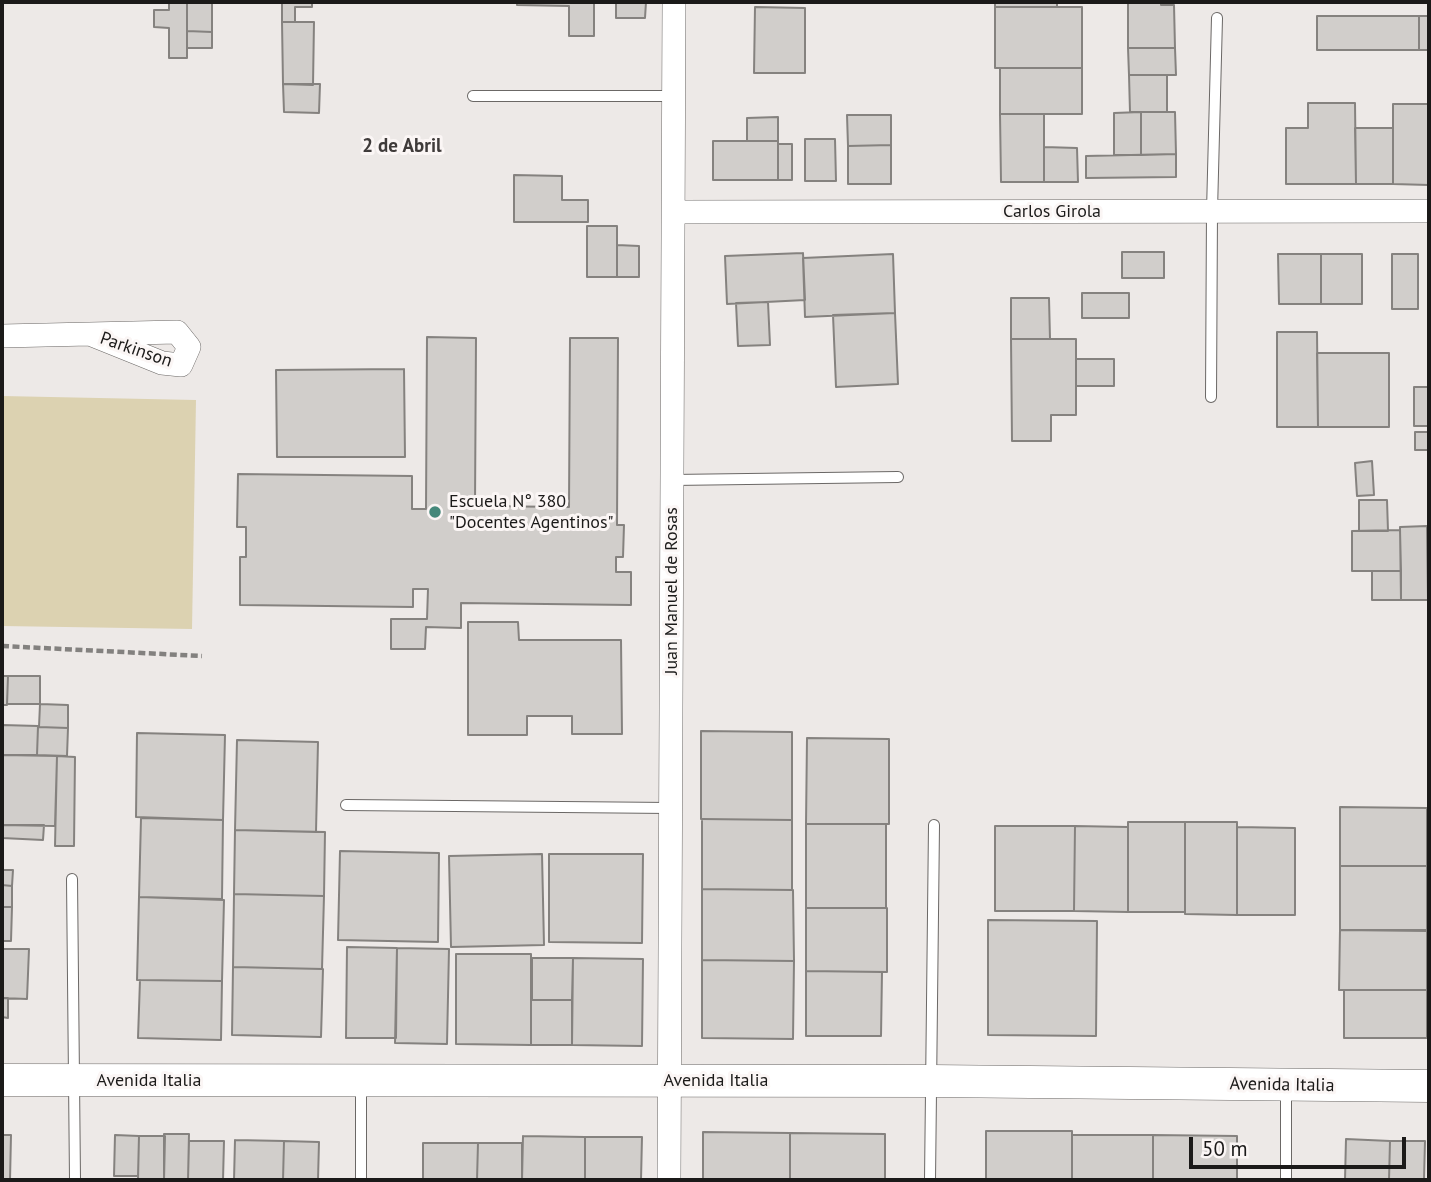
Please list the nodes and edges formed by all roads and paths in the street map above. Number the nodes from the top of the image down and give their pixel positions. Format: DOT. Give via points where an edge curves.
graph roads {
  1 [pos="674,2"];
  2 [pos="1217,18"];
  3 [pos="473,96"];
  4 [pos="674,96"];
  5 [pos="1429,211"];
  6 [pos="674,212"];
  7 [pos="1212,212"];
  8 [pos="90,334"];
  9 [pos="2,336"];
  10 [pos="1211,397"];
  11 [pos="898,477"];
  12 [pos="672,480"];
  13 [pos="2,646"];
  14 [pos="202,656"];
  15 [pos="346,806"];
  16 [pos="670,808"];
  17 [pos="934,825"];
  18 [pos="72,879"];
  19 [pos="2,1080"];
  20 [pos="74,1080"];
  21 [pos="361,1081"];
  22 [pos="669,1081"];
  23 [pos="931,1081"];
  24 [pos="1286,1085"];
  25 [pos="1429,1086"];
  26 [pos="75,1180"];
  27 [pos="361,1180"];
  28 [pos="669,1180"];
  29 [pos="930,1180"];
  30 [pos="1286,1180"];
  1 -- 4 [label="street, Juan Manuel de Rosas"];
  2 -- 7 [label="lane"];
  3 -- 4 [label="lane"];
  4 -- 6 [label="street, Juan Manuel de Rosas"];
  5 -- 7 [label="street, Carlos Girola"];
  6 -- 7 [label="street, Carlos Girola"];
  6 -- 12 [label="street, Juan Manuel de Rosas"];
  7 -- 10 [label="lane"];
  8 -- 9 [label="street, Parkinson"];
  11 -- 12 [label="lane"];
  12 -- 16 [label="street, Juan Manuel de Rosas"];
  13 -- 14 [label="path"];
  15 -- 16 [label="lane"];
  16 -- 22 [label="street, Juan Manuel de Rosas"];
  17 -- 23 [label="lane"];
  18 -- 20 [label="lane"];
  19 -- 20 [label="main road, Avenida Italia"];
  20 -- 21 [label="main road, Avenida Italia"];
  20 -- 26 [label="lane"];
  21 -- 22 [label="main road, Avenida Italia"];
  21 -- 27 [label="lane"];
  22 -- 23 [label="main road, Avenida Italia"];
  22 -- 28 [label="street, Juan Manuel de Rosas"];
  23 -- 24 [label="main road, Avenida Italia"];
  23 -- 29 [label="lane"];
  24 -- 25 [label="main road, Avenida Italia"];
  24 -- 30 [label="lane"];
}
